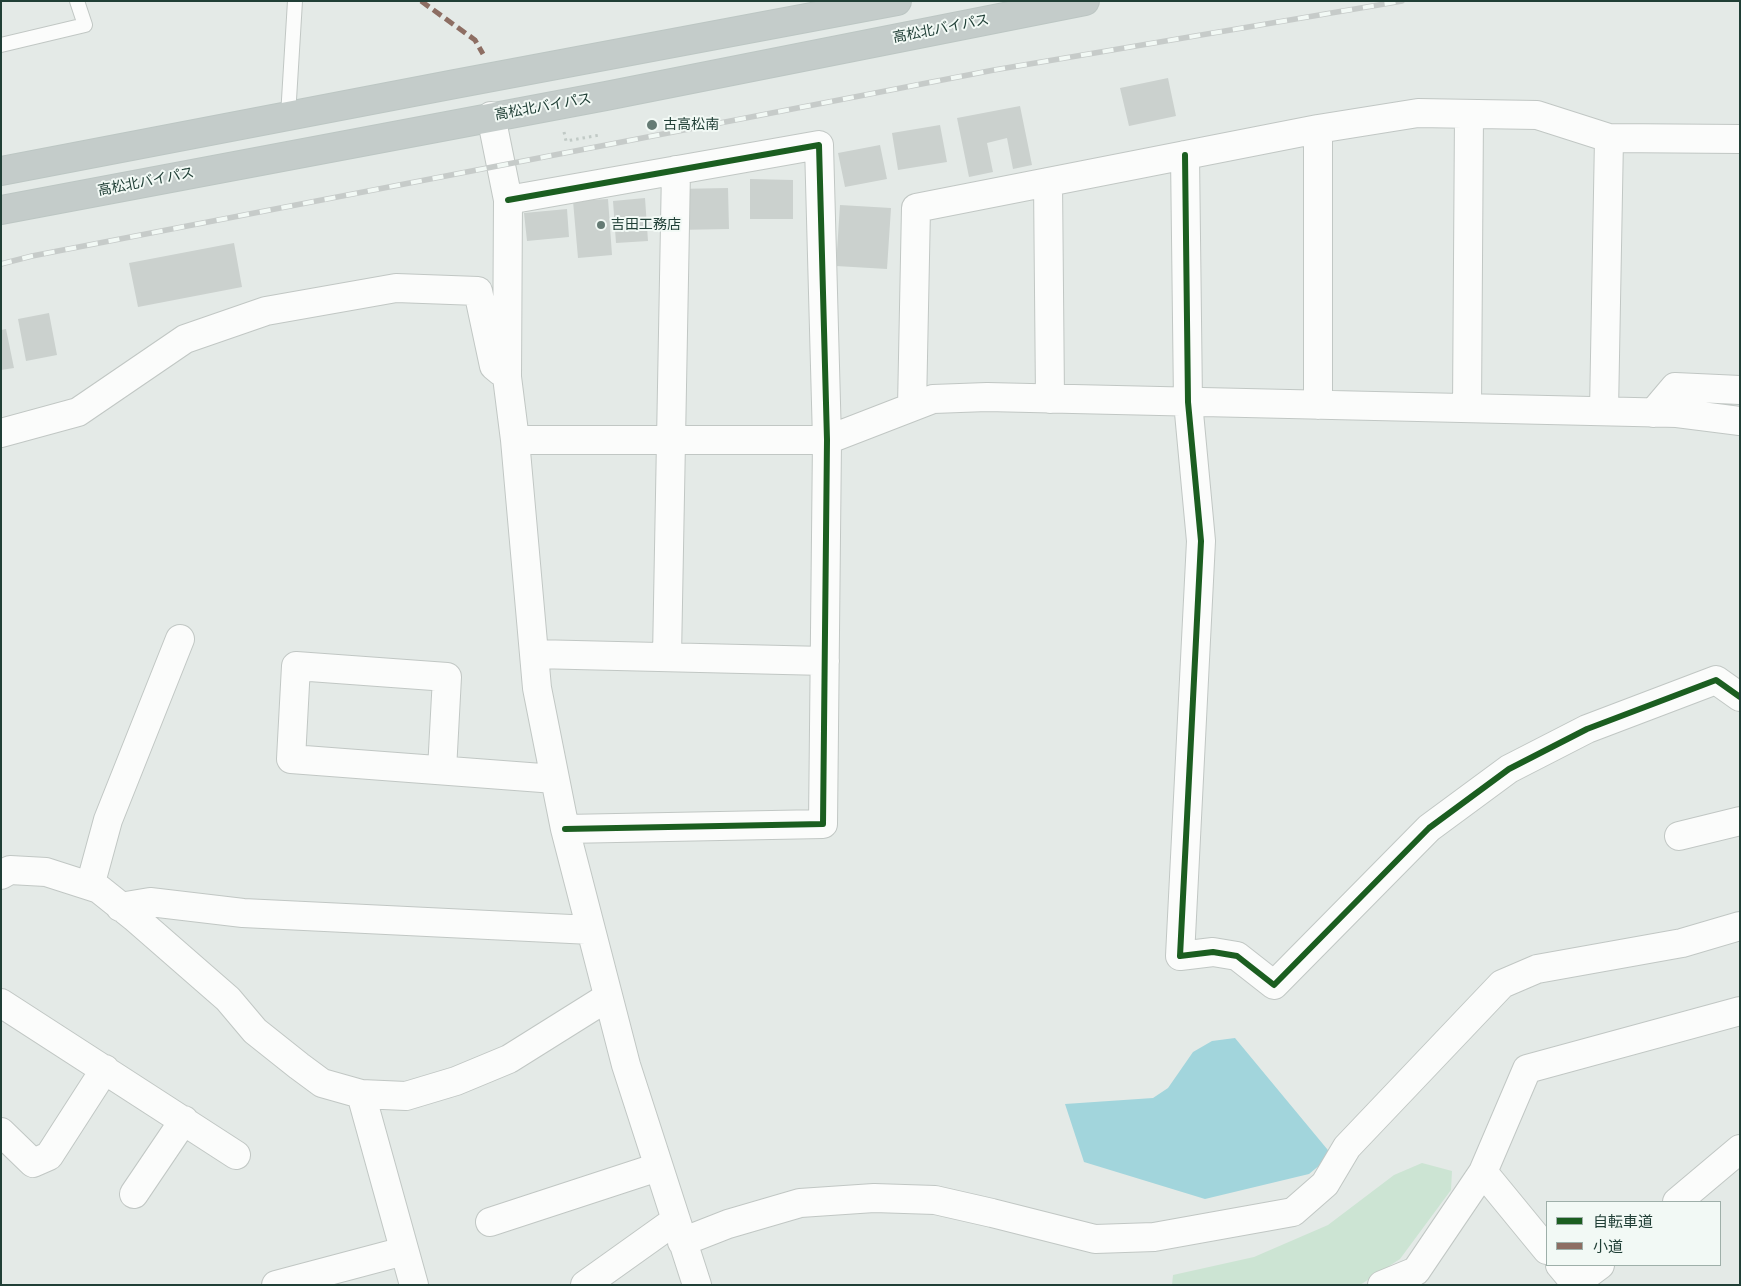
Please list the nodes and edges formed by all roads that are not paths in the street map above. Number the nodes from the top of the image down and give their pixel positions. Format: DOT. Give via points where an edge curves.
graph roads {
  1 [pos="77,1"];
  2 [pos="295,1"];
  3 [pos="896,1"];
  4 [pos="1085,1"];
  5 [pos="1,45"];
  6 [pos="1469,114"];
  7 [pos="288,116"];
  8 [pos="491,116"];
  9 [pos="1318,129"];
  10 [pos="1609,138"];
  11 [pos="1740,139"];
  12 [pos="1185,155"];
  13 [pos="676,170"];
  14 [pos="1,172"];
  15 [pos="1048,182"];
  16 [pos="508,200"];
  17 [pos="1,210"];
  18 [pos="507,377"];
  19 [pos="1740,390"];
  20 [pos="1050,399"];
  21 [pos="1188,402"];
  22 [pos="1318,405"];
  23 [pos="912,407"];
  24 [pos="1467,408"];
  25 [pos="1604,411"];
  26 [pos="1653,413"];
  27 [pos="1740,421"];
  28 [pos="1,433"];
  29 [pos="515,440"];
  30 [pos="672,440"];
  31 [pos="827,440"];
  32 [pos="180,639"];
  33 [pos="534,654"];
  34 [pos="667,657"];
  35 [pos="824,661"];
  36 [pos="1740,697"];
  37 [pos="442,770"];
  38 [pos="555,779"];
  39 [pos="1740,821"];
  40 [pos="565,830"];
  41 [pos="1679,836"];
  42 [pos="1,875"];
  43 [pos="90,886"];
  44 [pos="120,907"];
  45 [pos="1740,926"];
  46 [pos="591,930"];
  47 [pos="608,997"];
  48 [pos="1,1003"];
  49 [pos="1740,1011"];
  50 [pos="105,1069"];
  51 [pos="361,1094"];
  52 [pos="184,1120"];
  53 [pos="1,1132"];
  54 [pos="1740,1149"];
  55 [pos="236,1155"];
  56 [pos="658,1167"];
  57 [pos="1483,1172"];
  58 [pos="134,1194"];
  59 [pos="1678,1201"];
  60 [pos="490,1222"];
  61 [pos="679,1231"];
  62 [pos="1546,1249"];
  63 [pos="404,1251"];
  64 [pos="1598,1266"];
  65 [pos="1569,1278"];
  66 [pos="276,1285"];
  67 [pos="414,1285"];
  68 [pos="585,1285"];
  69 [pos="697,1285"];
  70 [pos="1382,1285"];
  1 -- 5 [label="lane" via="85,25"];
  2 -- 7 [label="lane"];
  3 -- 7 [label="highway"];
  4 -- 8 [label="highway, 高松北バイパス"];
  6 -- 9 [label="street" via="1418,113"];
  6 -- 10 [label="street" via="1538,115"];
  6 -- 24 [label="street"];
  7 -- 14 [label="highway"];
  8 -- 16 [label="street"];
  8 -- 17 [label="highway, 高松北バイパス"];
  9 -- 12 [label="street"];
  9 -- 22 [label="street"];
  10 -- 11 [label="street"];
  10 -- 25 [label="street"];
  12 -- 15 [label="street"];
  12 -- 21 [label="street"];
  13 -- 16 [label="street"];
  13 -- 30 [label="street"];
  13 -- 31 [label="street" via="820,145"];
  15 -- 20 [label="street"];
  15 -- 23 [label="street" via="916,208"];
  16 -- 18 [label="street"];
  18 -- 28 [label="street" via="494,366 478,291 396,288 266,311 185,339 78,412"];
  18 -- 29 [label="street"];
  19 -- 26 [label="street" via="1675,387"];
  20 -- 21 [label="street"];
  20 -- 23 [label="street" via="933,399"];
  21 -- 22 [label="street"];
  21 -- 36 [label="street" via="1201,542 1180,956 1213,952 1237,956 1274,985 1429,828 1509,769 1587,729 1716,680"];
  22 -- 24 [label="street"];
  23 -- 31 [label="street"];
  24 -- 25 [label="street"];
  25 -- 26 [label="street"];
  26 -- 27 [label="street"];
  29 -- 30 [label="street"];
  29 -- 33 [label="street"];
  30 -- 31 [label="street"];
  30 -- 34 [label="street"];
  31 -- 35 [label="street"];
  32 -- 43 [label="street" via="108,820"];
  33 -- 34 [label="street"];
  33 -- 38 [label="street" via="537,688"];
  34 -- 35 [label="street"];
  35 -- 40 [label="street" via="823,824"];
  37 -- 37 [label="street" via="291,759 296,666 447,677"];
  37 -- 38 [label="street"];
  38 -- 40 [label="street"];
  39 -- 41 [label="street"];
  40 -- 46 [label="street"];
  42 -- 43 [label="street" via="10,870 46,872"];
  43 -- 44 [label="street" via="99,889"];
  44 -- 46 [label="street" via="150,902 244,913"];
  44 -- 51 [label="street" via="228,999 255,1031 299,1066 322,1083"];
  45 -- 61 [label="street" via="1682,943 1537,969 1502,984 1348,1147 1325,1184 1293,1212 1154,1237 1095,1239 935,1200 874,1198 800,1203 728,1224"];
  46 -- 47 [label="street"];
  47 -- 51 [label="street" via="509,1059 456,1081 406,1096"];
  47 -- 56 [label="street"];
  48 -- 50 [label="street"];
  49 -- 57 [label="street" via="1527,1069"];
  50 -- 52 [label="street"];
  50 -- 53 [label="street" via="49,1156 33,1163"];
  51 -- 63 [label="street"];
  52 -- 55 [label="street"];
  52 -- 58 [label="street"];
  54 -- 59 [label="street"];
  56 -- 60 [label="street"];
  56 -- 61 [label="street"];
  57 -- 62 [label="street"];
  57 -- 70 [label="street" via="1416,1271"];
  61 -- 68 [label="street"];
  61 -- 69 [label="street"];
  63 -- 66 [label="street"];
  63 -- 67 [label="street"];
  64 -- 65 [label="street"];
}
